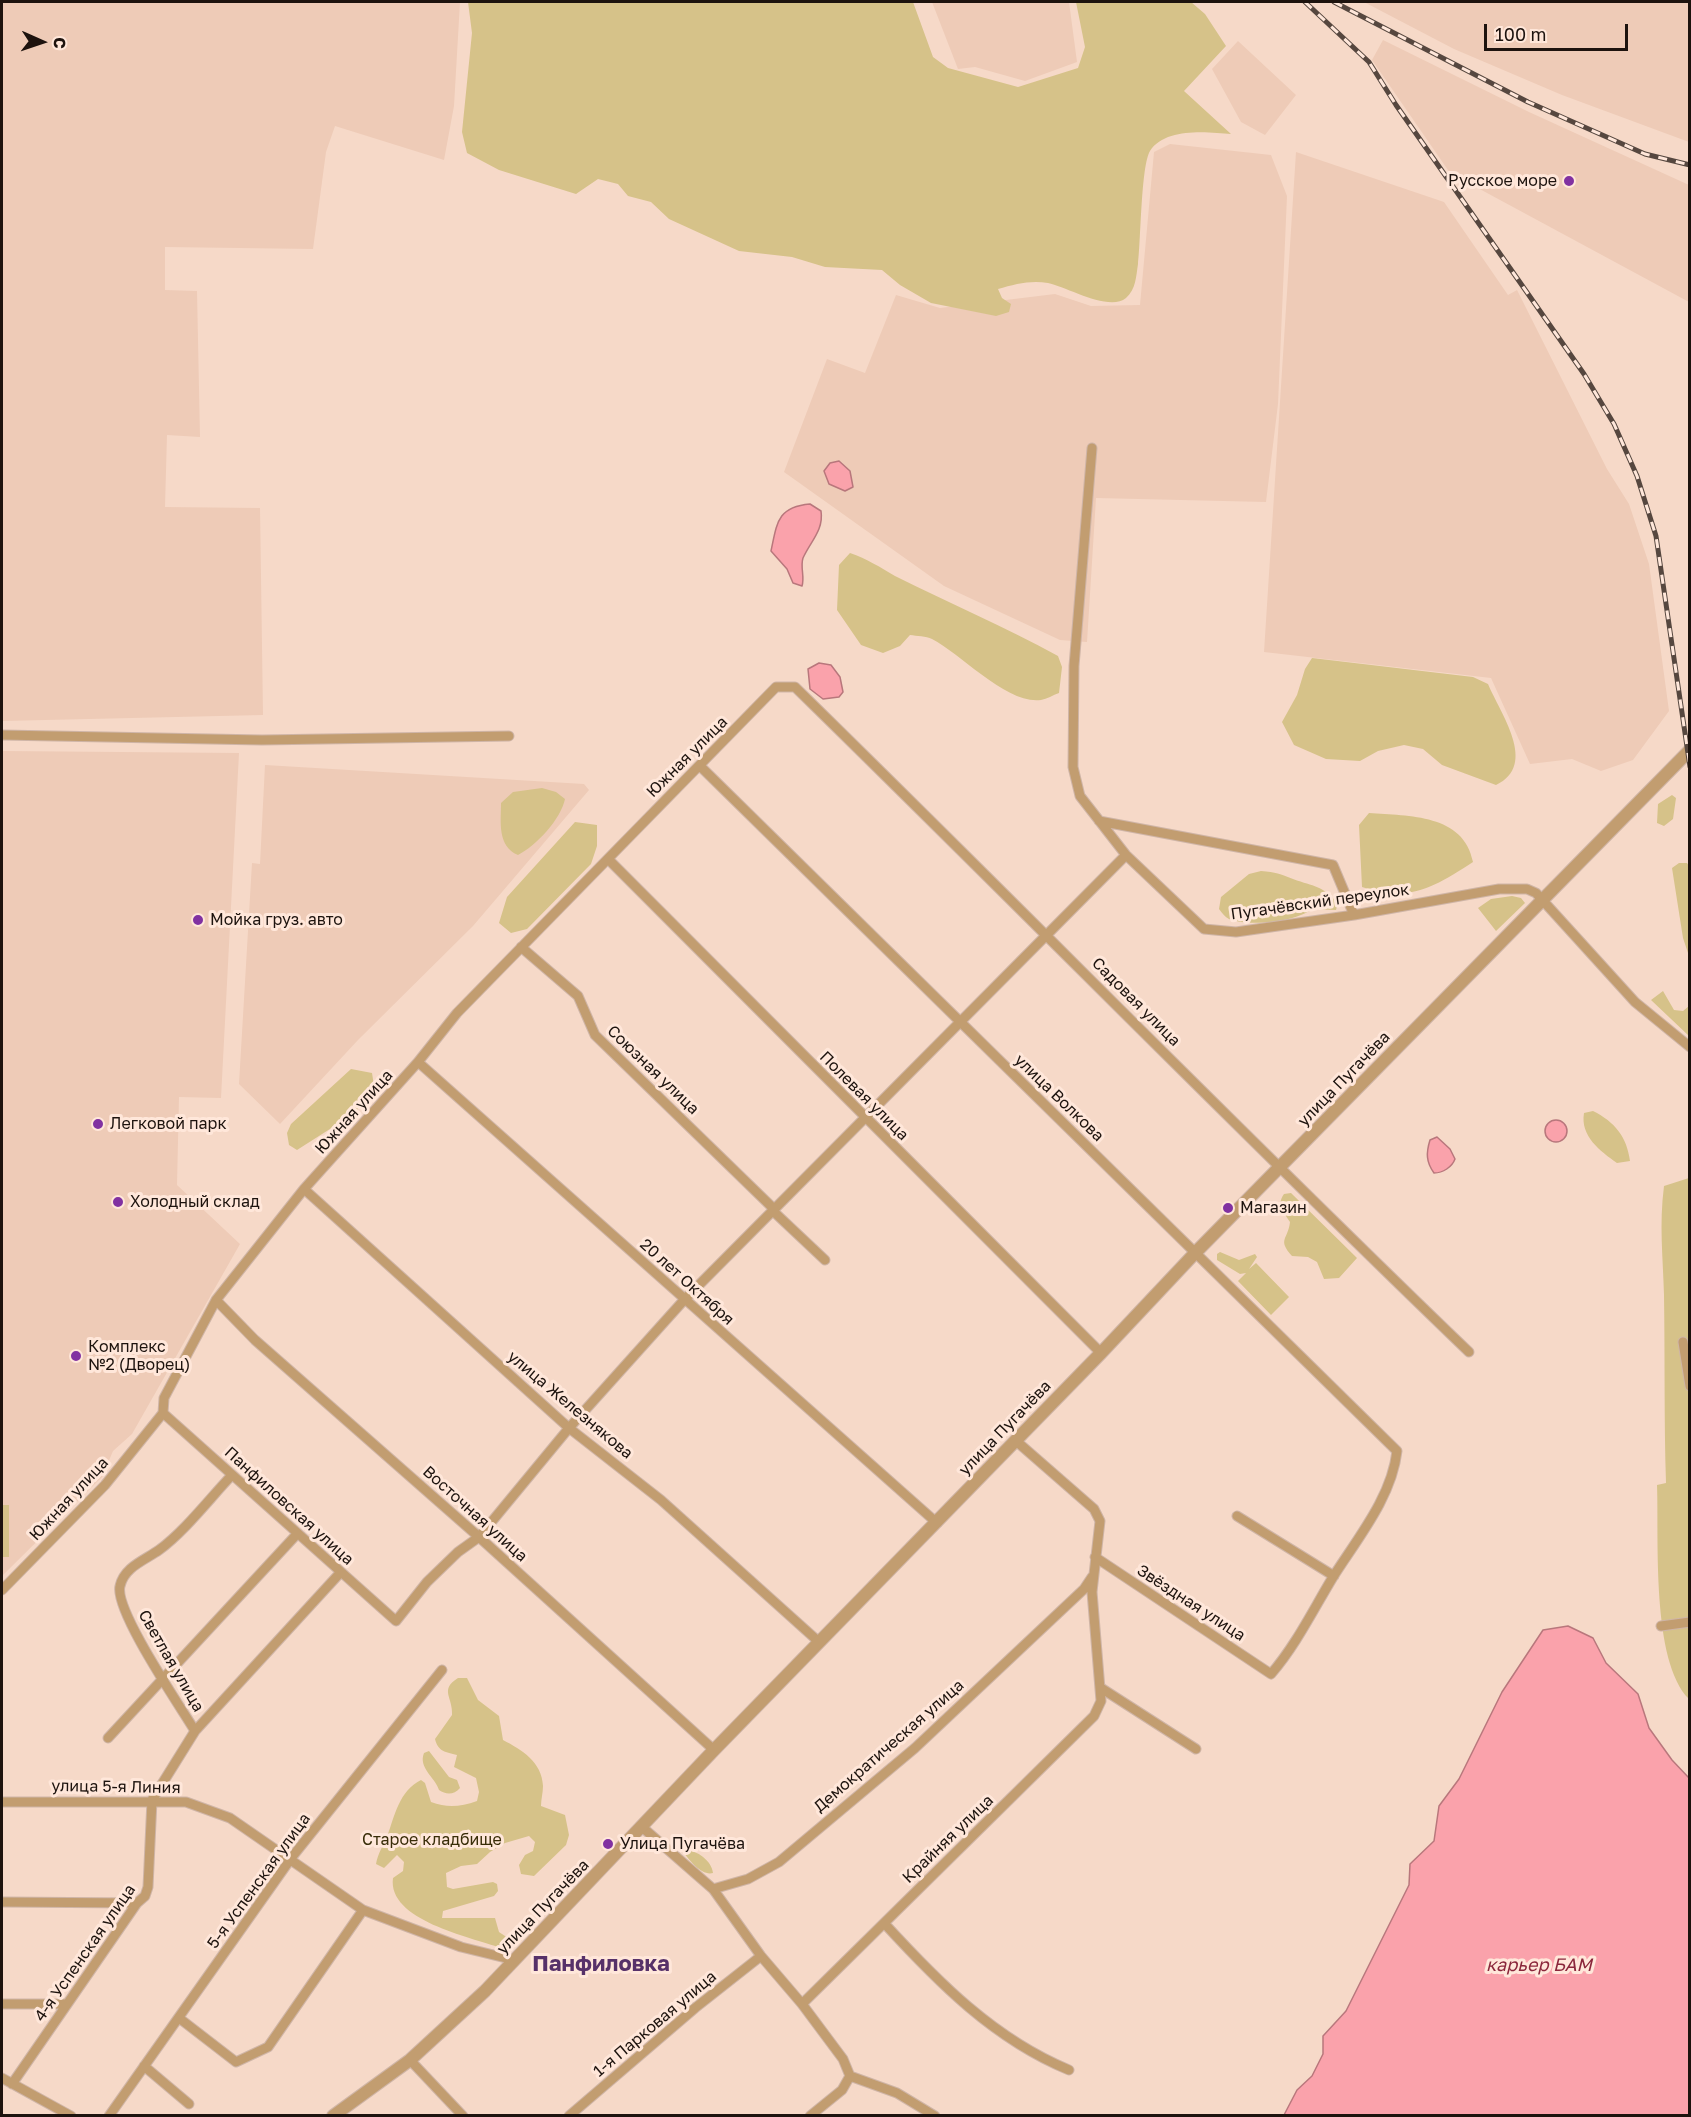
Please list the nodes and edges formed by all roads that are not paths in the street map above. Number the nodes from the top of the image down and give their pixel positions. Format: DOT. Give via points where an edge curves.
graph roads {
  1 [pos="1092,448"];
  2 [pos="776,687"];
  3 [pos="2,735"];
  4 [pos="509,736"];
  5 [pos="1689,750"];
  6 [pos="700,766"];
  7 [pos="1100,821"];
  8 [pos="1126,855"];
  9 [pos="608,859"];
  10 [pos="1542,899"];
  11 [pos="1354,915"];
  12 [pos="1046,933"];
  13 [pos="521,946"];
  14 [pos="961,1023"];
  15 [pos="1689,1047"];
  16 [pos="418,1062"];
  17 [pos="866,1119"];
  18 [pos="1278,1169"];
  19 [pos="304,1189"];
  20 [pos="774,1211"];
  21 [pos="1196,1252"];
  22 [pos="825,1260"];
  23 [pos="216,1300"];
  24 [pos="684,1300"];
  25 [pos="1683,1342"];
  26 [pos="1469,1352"];
  27 [pos="1101,1353"];
  28 [pos="1689,1386"];
  29 [pos="163,1413"];
  30 [pos="569,1428"];
  31 [pos="1015,1440"];
  32 [pos="232,1474"];
  33 [pos="1237,1516"];
  34 [pos="937,1523"];
  35 [pos="297,1534"];
  36 [pos="479,1537"];
  37 [pos="1095,1557"];
  38 [pos="340,1573"];
  39 [pos="1093,1575"];
  40 [pos="1334,1576"];
  41 [pos="2,1590"];
  42 [pos="1689,1622"];
  43 [pos="1661,1626"];
  44 [pos="819,1642"];
  45 [pos="442,1670"];
  46 [pos="163,1679"];
  47 [pos="1101,1688"];
  48 [pos="195,1731"];
  49 [pos="108,1738"];
  50 [pos="1196,1749"];
  51 [pos="714,1750"];
  52 [pos="152,1800"];
  53 [pos="2,1802"];
  54 [pos="642,1827"];
  55 [pos="290,1860"];
  56 [pos="713,1888"];
  57 [pos="2,1902"];
  58 [pos="137,1903"];
  59 [pos="363,1910"];
  60 [pos="885,1923"];
  61 [pos="761,1956"];
  62 [pos="514,1960"];
  63 [pos="2,2004"];
  64 [pos="67,2004"];
  65 [pos="802,2004"];
  66 [pos="179,2018"];
  67 [pos="410,2060"];
  68 [pos="144,2066"];
  69 [pos="1069,2070"];
  70 [pos="850,2076"];
  71 [pos="2,2078"];
  72 [pos="12,2084"];
  73 [pos="189,2104"];
  74 [pos="71,2115"];
  75 [pos="109,2115"];
  76 [pos="333,2115"];
  77 [pos="463,2115"];
  78 [pos="569,2115"];
  79 [pos="810,2115"];
  80 [pos="935,2115"];
  1 -- 7 [label="street, Пугачёвский переулок" via="1072,725 1073,767 1080,796"];
  2 -- 6 [label="street, Южная улица"];
  2 -- 12 [label="street, Садовая улица" via="795,687"];
  3 -- 4 [label="street" via="262,740"];
  5 -- 10 [label="street, улица Пугачёва"];
  6 -- 9 [label="street, Южная улица"];
  6 -- 14 [label="street, улица Волкова"];
  7 -- 8 [label="street, Пугачёвский переулок"];
  7 -- 11 [label="street" via="1333,865"];
  8 -- 11 [label="street, Пугачёвский переулок" via="1204,929 1236,932"];
  8 -- 12 [label="street"];
  9 -- 13 [label="street, Южная улица"];
  9 -- 17 [label="street, Полевая улица"];
  10 -- 11 [label="street, Пугачёвский переулок" via="1527,889 1499,889"];
  10 -- 15 [label="street, Пугачёвский переулок" via="1635,1002"];
  10 -- 18 [label="street, улица Пугачёва"];
  12 -- 14 [label="street"];
  12 -- 18 [label="street, Садовая улица"];
  13 -- 16 [label="street, Южная улица" via="457,1013"];
  13 -- 20 [label="street, Союзная улица" via="578,996 595,1035"];
  14 -- 17 [label="street"];
  14 -- 21 [label="street, улица Волкова"];
  16 -- 19 [label="street, Южная улица"];
  16 -- 24 [label="street, 20 лет Октября"];
  17 -- 20 [label="street"];
  17 -- 27 [label="street, Полевая улица"];
  18 -- 21 [label="street, улица Пугачёва"];
  18 -- 26 [label="street, Садовая улица"];
  19 -- 23 [label="street, Южная улица"];
  19 -- 30 [label="street, улица Железнякова"];
  20 -- 22 [label="street, Союзная улица"];
  20 -- 24 [label="street"];
  21 -- 27 [label="street, улица Пугачёва"];
  21 -- 40 [label="street, улица Волкова" via="1397,1451 1384,1494"];
  23 -- 29 [label="street, Южная улица" via="164,1398"];
  23 -- 36 [label="street, Восточная улица" via="255,1340"];
  24 -- 30 [label="street"];
  24 -- 34 [label="street, 20 лет Октября"];
  25 -- 28 [label="street"];
  27 -- 31 [label="street, улица Пугачёва"];
  29 -- 32 [label="street, Панфиловская улица"];
  29 -- 41 [label="street, Южная улица" via="105,1485"];
  30 -- 36 [label="street"];
  30 -- 44 [label="street, улица Железнякова" via="661,1500"];
  31 -- 34 [label="street, улица Пугачёва"];
  31 -- 37 [label="street" via="1094,1509 1100,1521"];
  32 -- 35 [label="street, Панфиловская улица"];
  32 -- 46 [label="street, Светлая улица" via="161,1548 126,1573 120,1587 131,1624"];
  33 -- 40 [label="street"];
  34 -- 44 [label="street, улица Пугачёва"];
  35 -- 38 [label="street, Панфиловская улица"];
  35 -- 46 [label="street"];
  36 -- 38 [label="street, Панфиловская улица" via="427,1582 396,1621"];
  36 -- 51 [label="street, Восточная улица"];
  37 -- 39 [label="street"];
  37 -- 40 [label="street, Звёздная улица" via="1271,1674"];
  38 -- 48 [label="street, 4-я Успенская улица"];
  39 -- 47 [label="street" via="1094,1646"];
  39 -- 56 [label="street, Демократическая улица" via="1084,1589 915,1748 779,1862 748,1879"];
  42 -- 43 [label="street"];
  44 -- 51 [label="street, улица Пугачёва"];
  45 -- 55 [label="street, 5-я Успенская улица"];
  46 -- 48 [label="street, Светлая улица"];
  46 -- 49 [label="street"];
  47 -- 50 [label="street"];
  47 -- 60 [label="street, Крайняя улица" via="1101,1701 1094,1716"];
  48 -- 52 [label="street, 4-я Успенская улица"];
  51 -- 54 [label="street, улица Пугачёва"];
  52 -- 53 [label="street, улица 5-я Линия"];
  52 -- 55 [label="street, улица 5-я Линия" via="186,1802 230,1818"];
  52 -- 58 [label="street, 4-я Успенская улица" via="148,1887"];
  54 -- 56 [label="street"];
  54 -- 62 [label="street, улица Пугачёва"];
  55 -- 59 [label="street, улица 5-я Линия"];
  55 -- 66 [label="street, 5-я Успенская улица"];
  56 -- 61 [label="street"];
  57 -- 58 [label="street"];
  58 -- 64 [label="street, 4-я Успенская улица"];
  59 -- 62 [label="street, улица 5-я Линия" via="461,1947"];
  59 -- 66 [label="street" via="268,2047 236,2062"];
  60 -- 65 [label="street, Крайняя улица"];
  60 -- 69 [label="street" via="959,2001 1028,2049"];
  61 -- 65 [label="street"];
  61 -- 78 [label="street, 1-я Парковая улица"];
  62 -- 67 [label="street, улица Пугачёва"];
  63 -- 64 [label="street"];
  64 -- 72 [label="street, 4-я Успенская улица"];
  65 -- 70 [label="street" via="848,2067"];
  66 -- 68 [label="street, 5-я Успенская улица"];
  67 -- 76 [label="street, улица Пугачёва"];
  67 -- 77 [label="street"];
  68 -- 73 [label="street"];
  68 -- 75 [label="street, 5-я Успенская улица"];
  70 -- 79 [label="street" via="842,2090"];
  70 -- 80 [label="street" via="897,2093"];
  71 -- 72 [label="street"];
  72 -- 74 [label="street"];
}
